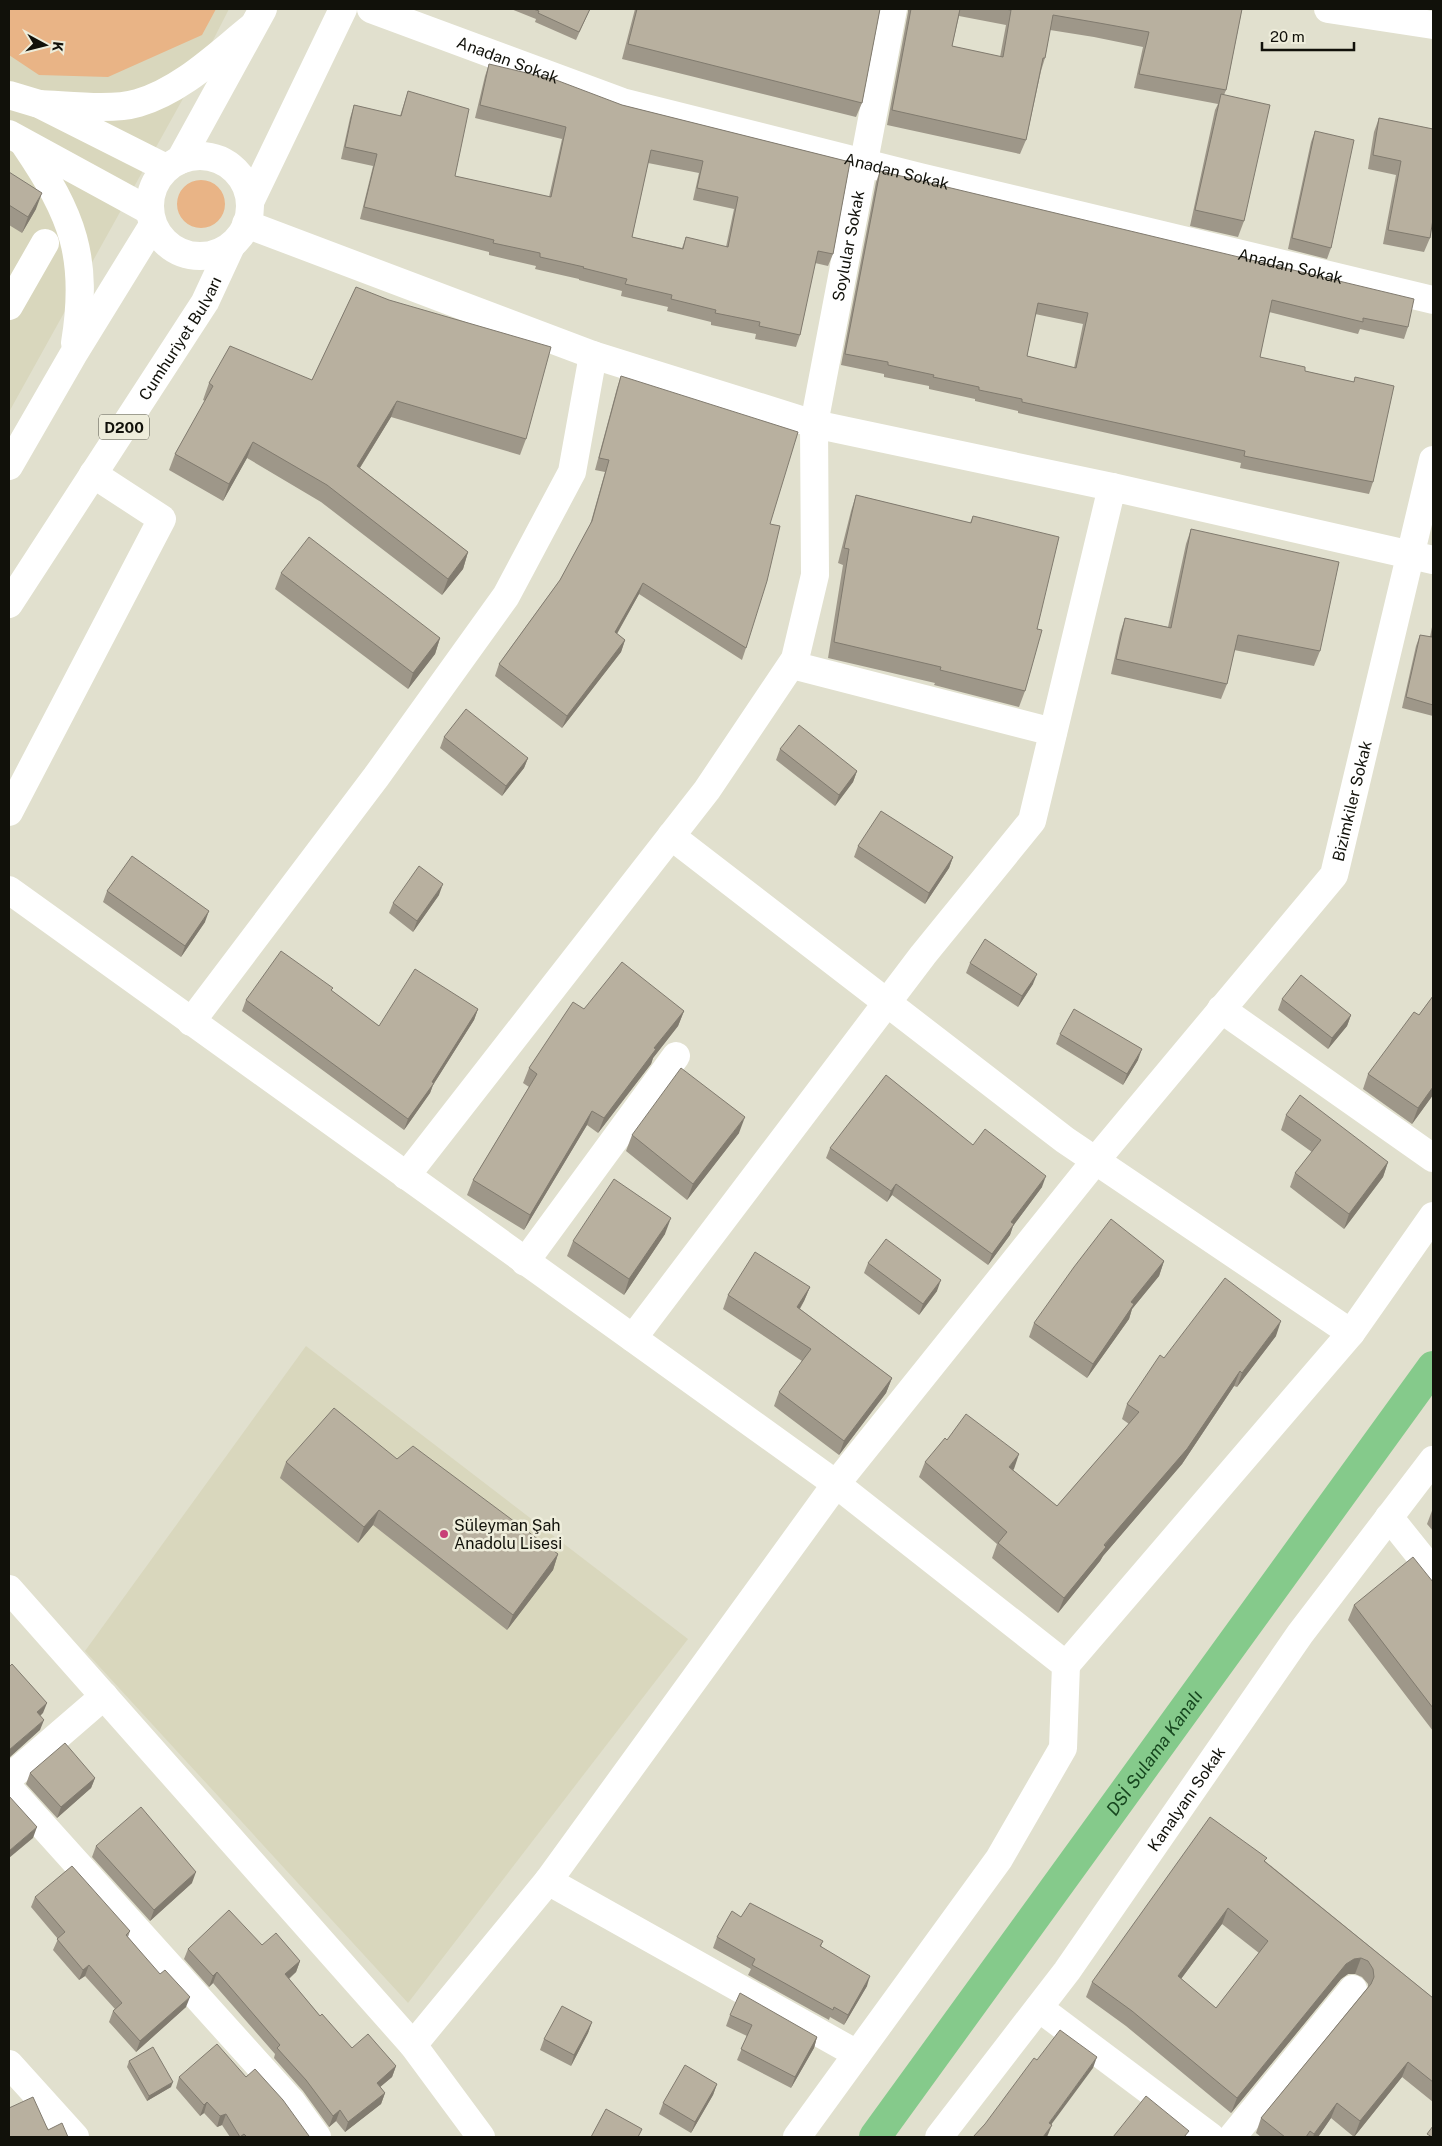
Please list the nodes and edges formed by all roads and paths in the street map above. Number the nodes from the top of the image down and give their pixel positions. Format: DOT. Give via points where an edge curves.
graph roads {
  1 [pos="343,9"];
  2 [pos="371,9"];
  3 [pos="893,9"];
  4 [pos="1328,9"];
  5 [pos="258,18"];
  6 [pos="1433,25"];
  7 [pos="9,95"];
  8 [pos="39,104"];
  9 [pos="17,140"];
  10 [pos="864,163"];
  11 [pos="173,164"];
  12 [pos="151,218"];
  13 [pos="242,224"];
  14 [pos="45,244"];
  15 [pos="1433,300"];
  16 [pos="9,306"];
  17 [pos="73,355"];
  18 [pos="593,355"];
  19 [pos="814,424"];
  20 [pos="1433,460"];
  21 [pos="9,466"];
  22 [pos="93,474"];
  23 [pos="1112,487"];
  24 [pos="1422,557"];
  25 [pos="9,604"];
  26 [pos="792,664"];
  27 [pos="1054,732"];
  28 [pos="9,812"];
  29 [pos="671,836"];
  30 [pos="9,890"];
  31 [pos="886,1004"];
  32 [pos="1221,1009"];
  33 [pos="191,1022"];
  34 [pos="676,1056"];
  35 [pos="1433,1158"];
  36 [pos="1096,1160"];
  37 [pos="406,1176"];
  38 [pos="1433,1216"];
  39 [pos="525,1262"];
  40 [pos="1352,1333"];
  41 [pos="633,1338"];
  42 [pos="1433,1460"];
  43 [pos="836,1484"];
  44 [pos="1389,1518"];
  45 [pos="1433,1572"];
  46 [pos="9,1589"];
  47 [pos="1066,1665"];
  48 [pos="104,1696"];
  49 [pos="9,1778"];
  50 [pos="9,1788"];
  51 [pos="548,1881"];
  52 [pos="1353,1989"];
  53 [pos="1039,2008"];
  54 [pos="412,2045"];
  55 [pos="857,2054"];
  56 [pos="9,2064"];
  57 [pos="75,2137"];
  58 [pos="317,2137"];
  59 [pos="481,2137"];
  60 [pos="797,2137"];
  61 [pos="939,2137"];
  62 [pos="1211,2137"];
  63 [pos="1232,2137"];
  1 -- 13 [label="street, Cumhuriyet Bulvarı"];
  2 -- 10 [label="street, Anadan Sokak" via="622,102"];
  3 -- 10 [label="street, Soylular Sokak"];
  4 -- 6 [label="street"];
  5 -- 8 [label="street" via="176,86 137,103 94,106"];
  5 -- 11 [label="street"];
  7 -- 8 [label="street"];
  8 -- 11 [label="street"];
  9 -- 12 [label="street"];
  9 -- 17 [label="street" via="60,199 73,235 80,272 80,309"];
  10 -- 15 [label="street, Anadan Sokak"];
  10 -- 19 [label="street, Soylular Sokak"];
  11 -- 12 [label="street" via="159,175 152,190"];
  11 -- 13 [label="street" via="188,156 205,155 222,160 236,170 246,185"];
  12 -- 13 [label="street" via="166,243 186,254 202,256 218,253"];
  12 -- 17 [label="street"];
  13 -- 18 [label="street"];
  13 -- 22 [label="street, Cumhuriyet Bulvarı / D200" via="205,302"];
  14 -- 16 [label="street"];
  17 -- 21 [label="street"];
  18 -- 19 [label="street"];
  18 -- 33 [label="street" via="572,472 506,596 370,785"];
  19 -- 23 [label="street"];
  19 -- 26 [label="street, Soylular Sokak" via="815,575"];
  20 -- 24 [label="street, Bizimkiler Sokak"];
  22 -- 25 [label="street, Cumhuriyet Bulvarı / D200"];
  22 -- 28 [label="street" via="162,518"];
  23 -- 24 [label="street"];
  23 -- 27 [label="street"];
  24 -- 32 [label="street, Bizimkiler Sokak" via="1334,874"];
  26 -- 27 [label="street"];
  26 -- 29 [label="street, Soylular Sokak" via="707,790"];
  27 -- 31 [label="street" via="1032,821"];
  29 -- 31 [label="street"];
  29 -- 37 [label="street, Soylular Sokak"];
  30 -- 33 [label="street"];
  31 -- 36 [label="street"];
  31 -- 41 [label="street"];
  32 -- 35 [label="street"];
  32 -- 36 [label="street, Bizimkiler Sokak"];
  33 -- 37 [label="street"];
  34 -- 39 [label="street"];
  36 -- 40 [label="street"];
  36 -- 43 [label="street, Bizimkiler Sokak"];
  37 -- 39 [label="street"];
  38 -- 40 [label="street"];
  39 -- 41 [label="street"];
  40 -- 47 [label="street"];
  41 -- 43 [label="street"];
  42 -- 44 [label="street, Kanalyanı Sokak"];
  43 -- 47 [label="street"];
  43 -- 51 [label="street, Bizimkiler Sokak"];
  44 -- 45 [label="street"];
  44 -- 53 [label="street, Kanalyanı Sokak" via="1300,1634"];
  46 -- 48 [label="street"];
  47 -- 55 [label="street" via="1063,1748 999,1859"];
  48 -- 49 [label="street"];
  48 -- 54 [label="street"];
  50 -- 58 [label="street" via="291,2101"];
  51 -- 54 [label="street, Bizimkiler Sokak"];
  51 -- 55 [label="street"];
  52 -- 63 [label="street"];
  53 -- 61 [label="street, Kanalyanı Sokak"];
  53 -- 62 [label="street"];
  54 -- 59 [label="street"];
  55 -- 60 [label="street"];
  56 -- 57 [label="street"];
}
